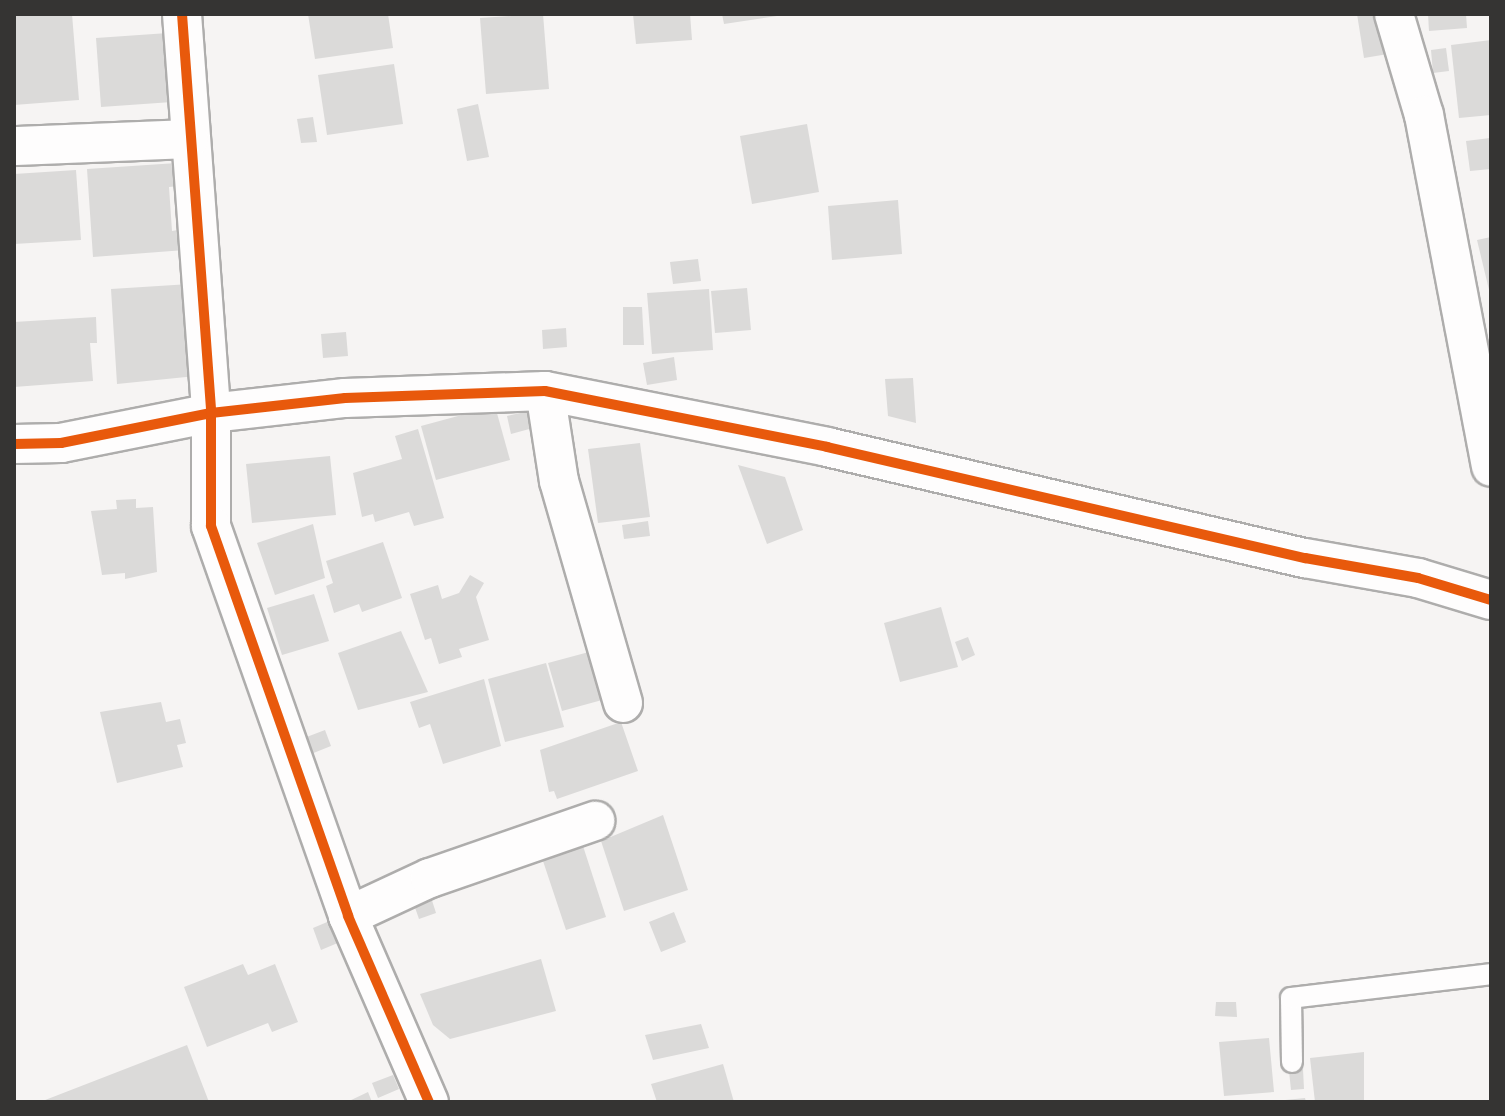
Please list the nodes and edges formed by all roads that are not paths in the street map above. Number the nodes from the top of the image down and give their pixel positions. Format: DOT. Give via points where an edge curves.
graph roads {
  1 [pos="182,14"];
  2 [pos="1394,14"];
  3 [pos="189,139"];
  4 [pos="14,146"];
  5 [pos="1480,354"];
  6 [pos="545,391"];
  7 [pos="211,413"];
  8 [pos="14,444"];
  9 [pos="1491,467"];
  10 [pos="1491,600"];
  11 [pos="623,703"];
  12 [pos="595,821"];
  13 [pos="348,916"];
  14 [pos="1491,974"];
  15 [pos="1292,1062"];
  16 [pos="429,1102"];
  1 -- 3 [label="street"];
  2 -- 5 [label="street" via="1424,115"];
  3 -- 4 [label="street"];
  3 -- 7 [label="street"];
  5 -- 9 [label="street"];
  6 -- 7 [label="street" via="345,398"];
  6 -- 10 [label="street" via="842,450 1290,554 1418,578"];
  6 -- 11 [label="street" via="559,481"];
  7 -- 8 [label="street" via="61,443"];
  7 -- 13 [label="street" via="211,526"];
  12 -- 13 [label="street" via="430,878"];
  13 -- 16 [label="street"];
  14 -- 15 [label="lane" via="1291,998"];
}
